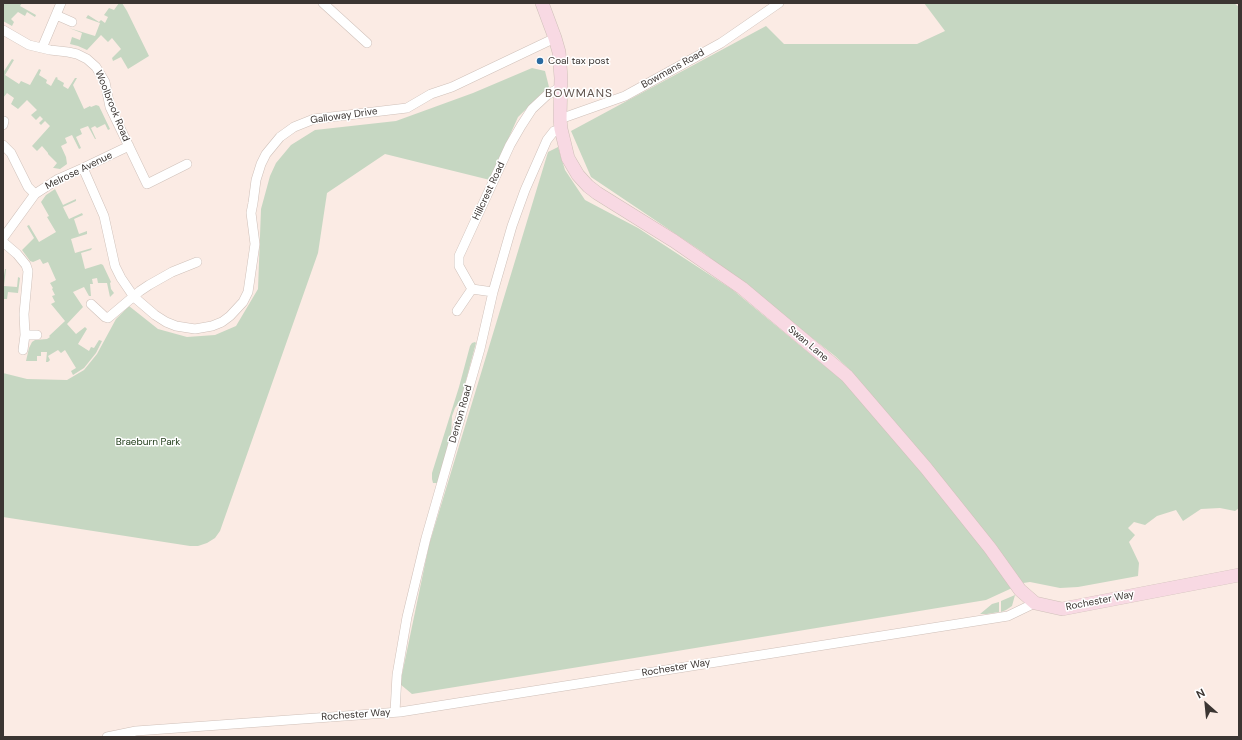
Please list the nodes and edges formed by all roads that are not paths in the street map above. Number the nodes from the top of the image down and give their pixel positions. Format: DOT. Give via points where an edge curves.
graph roads {
  1 [pos="71,3"];
  2 [pos="323,3"];
  3 [pos="542,3"];
  4 [pos="779,3"];
  5 [pos="61,5"];
  6 [pos="56,15"];
  7 [pos="72,22"];
  8 [pos="3,30"];
  9 [pos="555,38"];
  10 [pos="367,43"];
  11 [pos="42,48"];
  12 [pos="561,87"];
  13 [pos="560,124"];
  14 [pos="3,145"];
  15 [pos="129,146"];
  16 [pos="187,164"];
  17 [pos="83,168"];
  18 [pos="35,194"];
  19 [pos="3,238"];
  20 [pos="3,242"];
  21 [pos="196,262"];
  22 [pos="472,288"];
  23 [pos="493,292"];
  24 [pos="134,298"];
  25 [pos="91,304"];
  26 [pos="457,311"];
  27 [pos="25,335"];
  28 [pos="37,335"];
  29 [pos="24,350"];
  30 [pos="1239,575"];
  31 [pos="1035,603"];
  32 [pos="395,712"];
  33 [pos="107,737"];
  1 -- 5 [label="street"];
  2 -- 10 [label="street"];
  3 -- 9 [label="street, Swan Lane"];
  4 -- 13 [label="street, Bowmans Road" via="721,43 624,96"];
  5 -- 6 [label="street"];
  6 -- 7 [label="street"];
  6 -- 11 [label="street"];
  8 -- 11 [label="street, Woolbrook Road" via="25,43"];
  9 -- 12 [label="street, Swan Lane"];
  9 -- 24 [label="street, Galloway Drive" via="407,108 314,119 294,127 280,137 266,154 256,180 251,213 255,244 248,292 238,308 222,322 195,329 176,326 155,315"];
  11 -- 15 [label="street, Woolbrook Road" via="77,54 96,67 105,82 110,107"];
  12 -- 13 [label="street, Swan Lane"];
  12 -- 22 [label="street, Hillcrest Road" via="547,95 532,109 521,126 459,256 459,266"];
  13 -- 23 [label="street, Denton Road" via="548,137 525,190"];
  13 -- 31 [label="street, Swan Lane" via="565,149 573,167 593,190 742,288 846,376 926,468 1020,590"];
  14 -- 18 [label="street" via="11,153"];
  15 -- 16 [label="street, Woolbrook Road" via="146,184"];
  15 -- 17 [label="street, Melrose Avenue"];
  17 -- 18 [label="street, Melrose Avenue" via="58,178"];
  17 -- 24 [label="street, Galloway Drive" via="104,216 115,266"];
  18 -- 19 [label="street, Melrose Avenue"];
  20 -- 27 [label="street" via="17,254 27,268"];
  21 -- 24 [label="street" via="172,272 143,289"];
  22 -- 23 [label="street"];
  22 -- 26 [label="street"];
  23 -- 32 [label="street, Denton Road" via="407,617 397,675"];
  24 -- 25 [label="street" via="108,318"];
  27 -- 28 [label="street"];
  27 -- 29 [label="street"];
  30 -- 31 [label="street, Rochester Way" via="1062,609"];
  31 -- 32 [label="street, Rochester Way" via="1008,616"];
  32 -- 33 [label="street, Rochester Way" via="136,731"];
}
